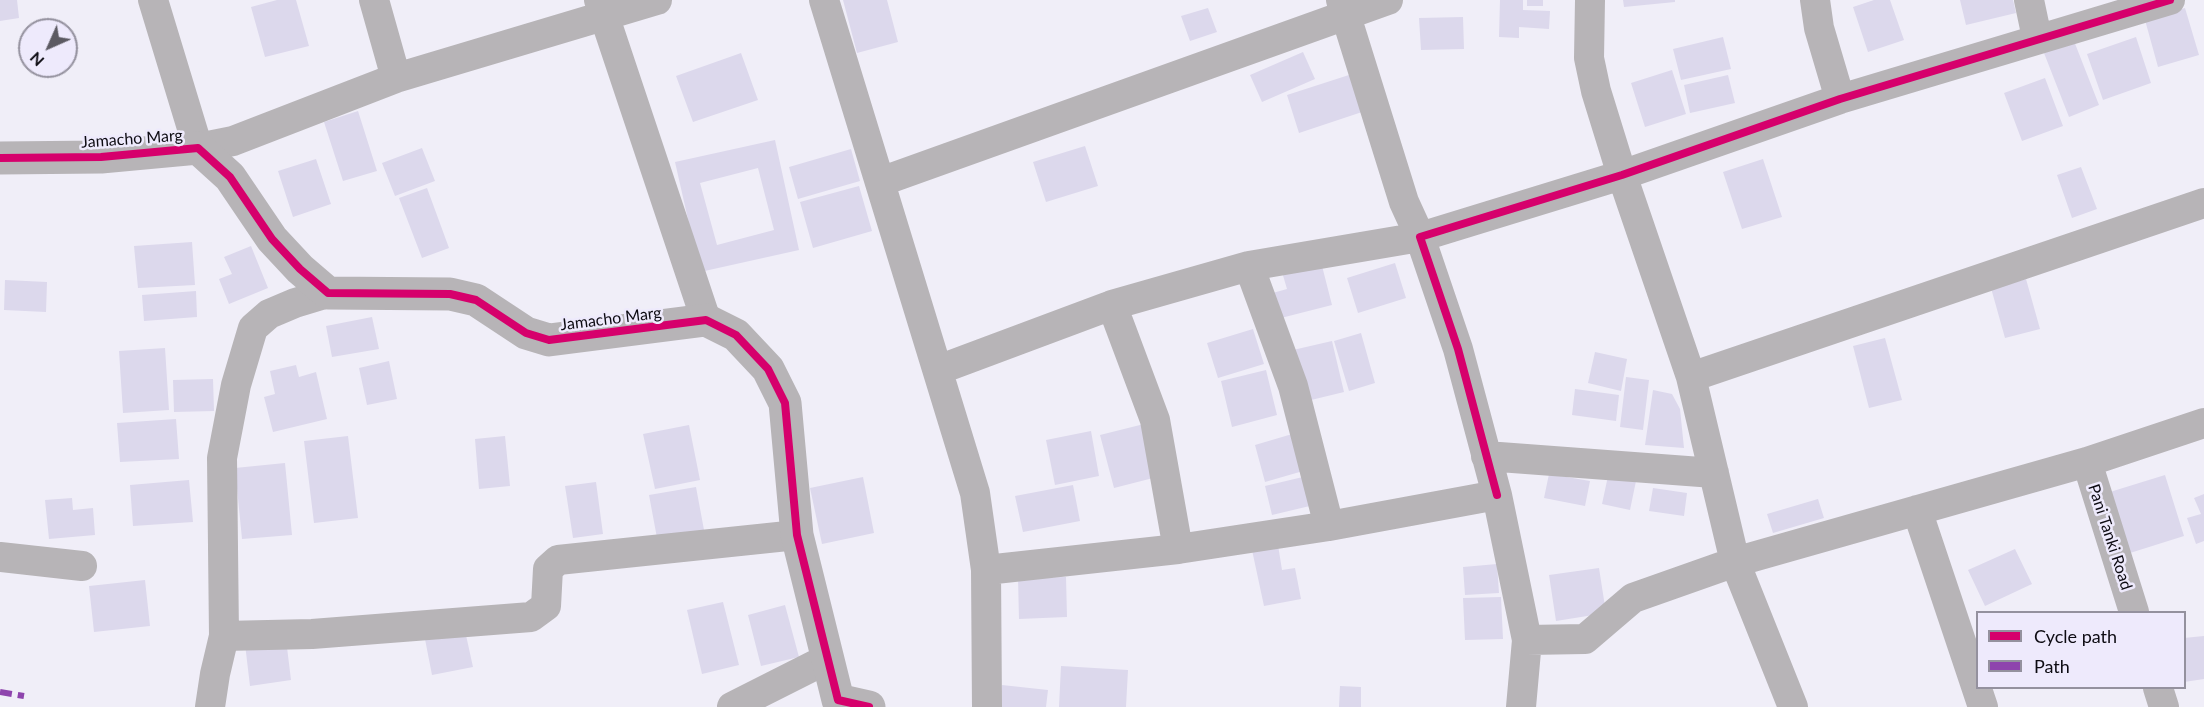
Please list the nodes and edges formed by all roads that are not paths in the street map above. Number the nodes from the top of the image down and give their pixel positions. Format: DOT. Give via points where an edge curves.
graph roads {
  1 [pos="153,0"];
  2 [pos="374,0"];
  3 [pos="657,0"];
  4 [pos="824,0"];
  5 [pos="1388,0"];
  6 [pos="1590,0"];
  7 [pos="1815,0"];
  8 [pos="2029,0"];
  9 [pos="2170,0"];
  10 [pos="601,8"];
  11 [pos="1343,8"];
  12 [pos="2037,38"];
  13 [pos="396,78"];
  14 [pos="1840,99"];
  15 [pos="198,148"];
  16 [pos="0,158"];
  17 [pos="1622,175"];
  18 [pos="880,182"];
  19 [pos="2204,203"];
  20 [pos="1420,237"];
  21 [pos="1249,266"];
  22 [pos="328,293"];
  23 [pos="1112,305"];
  24 [pos="706,320"];
  25 [pos="938,370"];
  26 [pos="1691,377"];
  27 [pos="2204,423"];
  28 [pos="1486,456"];
  29 [pos="2087,462"];
  30 [pos="1714,472"];
  31 [pos="1497,495"];
  32 [pos="1917,510"];
  33 [pos="1329,526"];
  34 [pos="797,535"];
  35 [pos="1178,549"];
  36 [pos="0,557"];
  37 [pos="1735,561"];
  38 [pos="82,566"];
  39 [pos="986,570"];
  40 [pos="2134,611"];
  41 [pos="224,636"];
  42 [pos="1527,640"];
  43 [pos="827,659"];
  44 [pos="1976,686"];
  45 [pos="1977,689"];
  46 [pos="2159,689"];
  47 [pos="839,704"];
  48 [pos="210,707"];
  49 [pos="732,707"];
  50 [pos="869,707"];
  51 [pos="987,707"];
  52 [pos="1521,707"];
  53 [pos="1793,707"];
  54 [pos="1983,707"];
  55 [pos="2164,707"];
  1 -- 15 [label="street"];
  2 -- 13 [label="street"];
  3 -- 10 [label="street"];
  4 -- 18 [label="street"];
  5 -- 11 [label="street"];
  6 -- 17 [label="street" via="1589,58"];
  7 -- 14 [label="street"];
  8 -- 12 [label="street"];
  9 -- 12 [label="street"];
  10 -- 13 [label="street"];
  10 -- 24 [label="street"];
  11 -- 18 [label="street"];
  11 -- 20 [label="street" via="1404,202"];
  12 -- 14 [label="street"];
  13 -- 15 [label="street" via="233,141"];
  14 -- 17 [label="street"];
  15 -- 16 [label="street, Jamacho Marg" via="101,157"];
  15 -- 22 [label="street, Jamacho Marg" via="230,177 272,239"];
  17 -- 20 [label="street"];
  17 -- 26 [label="street"];
  18 -- 25 [label="street"];
  19 -- 26 [label="street"];
  20 -- 21 [label="street"];
  20 -- 28 [label="street" via="1458,349"];
  21 -- 23 [label="street"];
  21 -- 33 [label="street" via="1293,386"];
  22 -- 24 [label="street, Jamacho Marg" via="450,294 476,300 526,333 549,340"];
  22 -- 41 [label="street" via="269,314 253,328 236,385 222,458"];
  23 -- 25 [label="street"];
  23 -- 35 [label="street" via="1155,420"];
  24 -- 34 [label="street" via="736,335 768,369 784,404"];
  25 -- 39 [label="street" via="975,493"];
  26 -- 30 [label="street"];
  27 -- 29 [label="street"];
  28 -- 30 [label="street"];
  28 -- 31 [label="street"];
  29 -- 32 [label="street"];
  29 -- 40 [label="street, Pani Tanki Road"];
  30 -- 37 [label="street"];
  31 -- 33 [label="street"];
  31 -- 42 [label="street"];
  32 -- 37 [label="street"];
  32 -- 44 [label="street"];
  33 -- 35 [label="street"];
  34 -- 41 [label="street" via="558,560 548,569 546,606 531,617 312,634"];
  34 -- 43 [label="street"];
  35 -- 39 [label="street"];
  36 -- 38 [label="street"];
  37 -- 42 [label="street" via="1633,598 1585,639"];
  37 -- 53 [label="street"];
  39 -- 51 [label="street"];
  41 -- 48 [label="street"];
  42 -- 52 [label="street"];
  43 -- 47 [label="street"];
  43 -- 49 [label="street"];
  45 -- 54 [label="street"];
  46 -- 55 [label="street"];
  47 -- 50 [label="street"];
}
